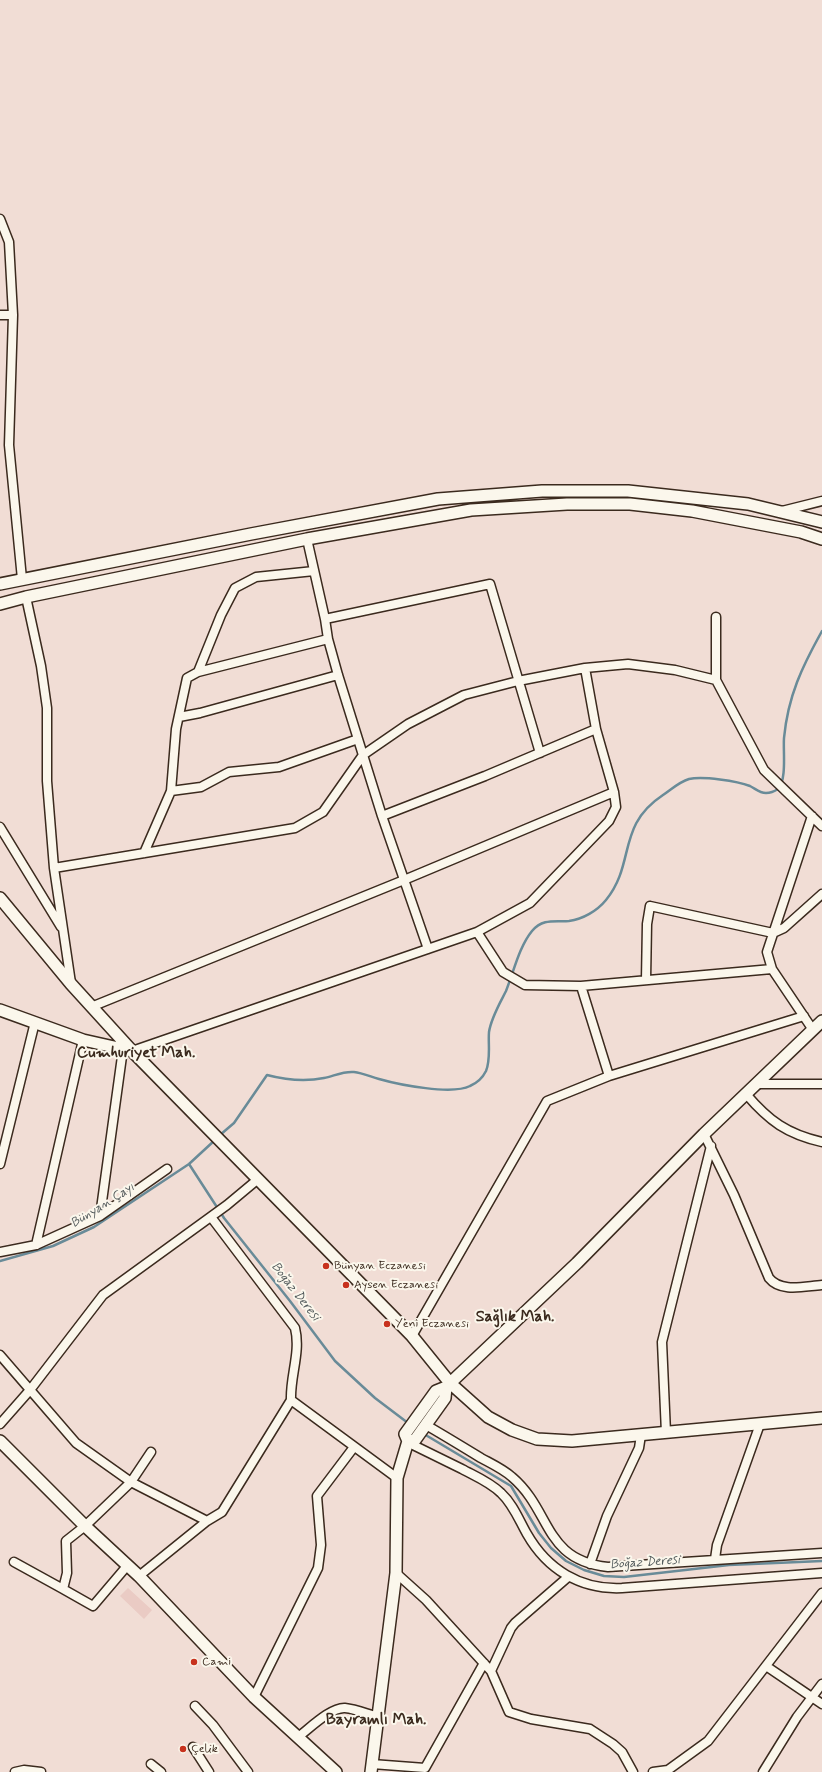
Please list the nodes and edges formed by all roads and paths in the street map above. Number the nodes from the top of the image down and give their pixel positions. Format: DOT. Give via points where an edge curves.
graph roads {
  1 [pos="0,219"];
  2 [pos="0,315"];
  3 [pos="13,315"];
  4 [pos="822,501"];
  5 [pos="781,511"];
  6 [pos="822,522"];
  7 [pos="307,539"];
  8 [pos="822,539"];
  9 [pos="314,571"];
  10 [pos="22,580"];
  11 [pos="0,584"];
  12 [pos="26,597"];
  13 [pos="0,604"];
  14 [pos="716,617"];
  15 [pos="325,619"];
  16 [pos="328,639"];
  17 [pos="585,668"];
  18 [pos="198,672"];
  19 [pos="338,675"];
  20 [pos="716,680"];
  21 [pos="518,681"];
  22 [pos="179,716"];
  23 [pos="596,729"];
  24 [pos="358,739"];
  25 [pos="540,753"];
  26 [pos="363,755"];
  27 [pos="171,791"];
  28 [pos="614,792"];
  29 [pos="382,816"];
  30 [pos="812,816"];
  31 [pos="822,826"];
  32 [pos="0,827"];
  33 [pos="144,853"];
  34 [pos="54,868"];
  35 [pos="404,880"];
  36 [pos="822,894"];
  37 [pos="0,898"];
  38 [pos="62,929"];
  39 [pos="477,932"];
  40 [pos="773,932"];
  41 [pos="428,948"];
  42 [pos="772,969"];
  43 [pos="646,980"];
  44 [pos="71,984"];
  45 [pos="581,986"];
  46 [pos="91,1007"];
  47 [pos="0,1010"];
  48 [pos="804,1016"];
  49 [pos="822,1021"];
  50 [pos="35,1022"];
  51 [pos="813,1030"];
  52 [pos="83,1040"];
  53 [pos="128,1050"];
  54 [pos="609,1076"];
  55 [pos="756,1084"];
  56 [pos="822,1084"];
  57 [pos="746,1094"];
  58 [pos="704,1134"];
  59 [pos="822,1142"];
  60 [pos="711,1146"];
  61 [pos="0,1164"];
  62 [pos="167,1169"];
  63 [pos="257,1180"];
  64 [pos="100,1216"];
  65 [pos="212,1216"];
  66 [pos="36,1245"];
  67 [pos="0,1252"];
  68 [pos="822,1285"];
  69 [pos="412,1336"];
  70 [pos="0,1355"];
  71 [pos="448,1385"];
  72 [pos="30,1390"];
  73 [pos="291,1400"];
  74 [pos="822,1418"];
  75 [pos="0,1424"];
  76 [pos="760,1424"];
  77 [pos="425,1426"];
  78 [pos="666,1433"];
  79 [pos="641,1435"];
  80 [pos="409,1439"];
  81 [pos="0,1441"];
  82 [pos="354,1447"];
  83 [pos="151,1452"];
  84 [pos="397,1478"];
  85 [pos="131,1482"];
  86 [pos="207,1521"];
  87 [pos="85,1526"];
  88 [pos="822,1553"];
  89 [pos="715,1559"];
  90 [pos="14,1562"];
  91 [pos="590,1564"];
  92 [pos="127,1566"];
  93 [pos="396,1573"];
  94 [pos="822,1573"];
  95 [pos="139,1576"];
  96 [pos="568,1577"];
  97 [pos="63,1589"];
  98 [pos="822,1593"];
  99 [pos="484,1663"];
  100 [pos="766,1666"];
  101 [pos="491,1671"];
  102 [pos="822,1684"];
  103 [pos="254,1697"];
  104 [pos="812,1697"];
  105 [pos="822,1704"];
  106 [pos="195,1706"];
  107 [pos="378,1717"];
  108 [pos="298,1737"];
  109 [pos="193,1747"];
  110 [pos="151,1764"];
  111 [pos="372,1768"];
  112 [pos="670,1771"];
  113 [pos="15,1772"];
  114 [pos="40,1772"];
  115 [pos="161,1772"];
  116 [pos="209,1772"];
  117 [pos="248,1772"];
  118 [pos="336,1772"];
  119 [pos="633,1772"];
  120 [pos="653,1772"];
  121 [pos="763,1772"];
  1 -- 3 [label="street" via="9,242"];
  2 -- 3 [label="street"];
  3 -- 10 [label="street" via="9,445"];
  4 -- 5 [label="street"];
  5 -- 6 [label="street"];
  5 -- 10 [label="street" via="748,504 628,491 542,491 438,499"];
  7 -- 8 [label="street" via="471,510 567,504 630,504 692,511 801,532"];
  7 -- 9 [label="street"];
  7 -- 12 [label="street"];
  9 -- 15 [label="street"];
  9 -- 18 [label="street" via="256,577 235,588"];
  10 -- 11 [label="street"];
  12 -- 13 [label="street"];
  12 -- 34 [label="street" via="47,708 47,781"];
  14 -- 20 [label="street"];
  15 -- 16 [label="street"];
  15 -- 21 [label="street" via="490,584"];
  16 -- 18 [label="street"];
  16 -- 19 [label="street"];
  17 -- 20 [label="street" via="628,664 675,670"];
  17 -- 21 [label="street"];
  17 -- 23 [label="street"];
  18 -- 22 [label="street" via="187,678"];
  19 -- 22 [label="street" via="200,713"];
  19 -- 24 [label="street"];
  20 -- 30 [label="street" via="764,770"];
  21 -- 25 [label="street"];
  21 -- 26 [label="street" via="464,695 408,724"];
  22 -- 27 [label="street"];
  23 -- 25 [label="street"];
  23 -- 28 [label="street"];
  24 -- 26 [label="street"];
  24 -- 27 [label="street" via="279,767 229,772 200,787"];
  25 -- 29 [label="street"];
  26 -- 29 [label="street"];
  26 -- 33 [label="street" via="323,812 295,828"];
  27 -- 33 [label="street"];
  28 -- 35 [label="street"];
  28 -- 39 [label="street" via="616,807 609,821 530,903"];
  29 -- 35 [label="street"];
  30 -- 31 [label="street"];
  30 -- 40 [label="street"];
  32 -- 38 [label="street"];
  33 -- 34 [label="street"];
  34 -- 38 [label="street"];
  35 -- 41 [label="street"];
  35 -- 46 [label="street"];
  36 -- 40 [label="street" via="784,928"];
  37 -- 44 [label="street"];
  38 -- 44 [label="street"];
  39 -- 41 [label="street"];
  39 -- 45 [label="street" via="503,972 525,985"];
  40 -- 42 [label="street" via="767,952"];
  40 -- 43 [label="street" via="650,906 647,924"];
  41 -- 53 [label="street"];
  42 -- 43 [label="street"];
  42 -- 48 [label="street"];
  43 -- 45 [label="street"];
  44 -- 46 [label="street"];
  45 -- 54 [label="street"];
  46 -- 53 [label="street"];
  47 -- 50 [label="street"];
  48 -- 51 [label="street"];
  48 -- 54 [label="street"];
  49 -- 51 [label="street"];
  50 -- 52 [label="street"];
  50 -- 61 [label="street"];
  51 -- 55 [label="street"];
  52 -- 53 [label="street"];
  52 -- 66 [label="street"];
  53 -- 63 [label="street"];
  53 -- 64 [label="street"];
  54 -- 69 [label="street" via="547,1101"];
  55 -- 56 [label="street"];
  55 -- 57 [label="street"];
  57 -- 58 [label="street"];
  57 -- 59 [label="street" via="763,1114 785,1130"];
  58 -- 60 [label="street"];
  58 -- 71 [label="street" via="577,1263"];
  60 -- 68 [label="street" via="769,1278 784,1288"];
  60 -- 78 [label="street" via="662,1342"];
  62 -- 64 [label="street"];
  63 -- 65 [label="street"];
  63 -- 69 [label="street"];
  64 -- 66 [label="street"];
  65 -- 72 [label="street" via="103,1295"];
  65 -- 73 [label="street" via="295,1328 297,1352"];
  66 -- 67 [label="street"];
  69 -- 71 [label="street"];
  70 -- 72 [label="street"];
  71 -- 77 [label="street" via="445,1398"];
  71 -- 79 [label="street" via="488,1417 512,1430 537,1439 572,1441"];
  71 -- 80 [label="street" via="436,1391 415,1421"];
  72 -- 75 [label="street"];
  72 -- 85 [label="street" via="76,1443"];
  73 -- 82 [label="street"];
  73 -- 86 [label="street" via="222,1512"];
  74 -- 76 [label="street"];
  76 -- 78 [label="street"];
  76 -- 89 [label="street" via="717,1545"];
  77 -- 80 [label="street"];
  77 -- 91 [label="street" via="511,1476 527,1494 560,1547 571,1556"];
  78 -- 79 [label="street"];
  79 -- 91 [label="street" via="639,1448 607,1516"];
  80 -- 84 [label="street"];
  80 -- 96 [label="street" via="500,1492 509,1502 539,1553"];
  81 -- 87 [label="street"];
  82 -- 84 [label="street"];
  82 -- 103 [label="street" via="317,1496 321,1545 318,1568"];
  83 -- 85 [label="street"];
  84 -- 93 [label="street"];
  85 -- 86 [label="street"];
  85 -- 87 [label="street"];
  86 -- 95 [label="street"];
  87 -- 92 [label="street"];
  87 -- 97 [label="street" via="66,1541 67,1573"];
  88 -- 89 [label="street"];
  89 -- 91 [label="street" via="608,1567"];
  90 -- 97 [label="street"];
  92 -- 95 [label="street"];
  92 -- 97 [label="street" via="92,1606"];
  93 -- 99 [label="street" via="426,1600"];
  93 -- 107 [label="street"];
  94 -- 96 [label="street" via="612,1588 585,1584"];
  95 -- 103 [label="street"];
  96 -- 101 [label="street" via="515,1623"];
  98 -- 100 [label="street"];
  99 -- 101 [label="street"];
  99 -- 111 [label="street" via="425,1768"];
  100 -- 104 [label="street"];
  100 -- 112 [label="street" via="708,1741"];
  101 -- 119 [label="street" via="509,1712 531,1719 590,1729 622,1752"];
  102 -- 104 [label="street"];
  103 -- 108 [label="street"];
  104 -- 105 [label="street"];
  104 -- 121 [label="street"];
  106 -- 117 [label="street" via="213,1725"];
  107 -- 108 [label="street" via="340,1708"];
  107 -- 111 [label="street"];
  108 -- 118 [label="street"];
  109 -- 116 [label="street"];
  110 -- 115 [label="street"];
  112 -- 120 [label="street"];
  113 -- 114 [label="street"];
}
